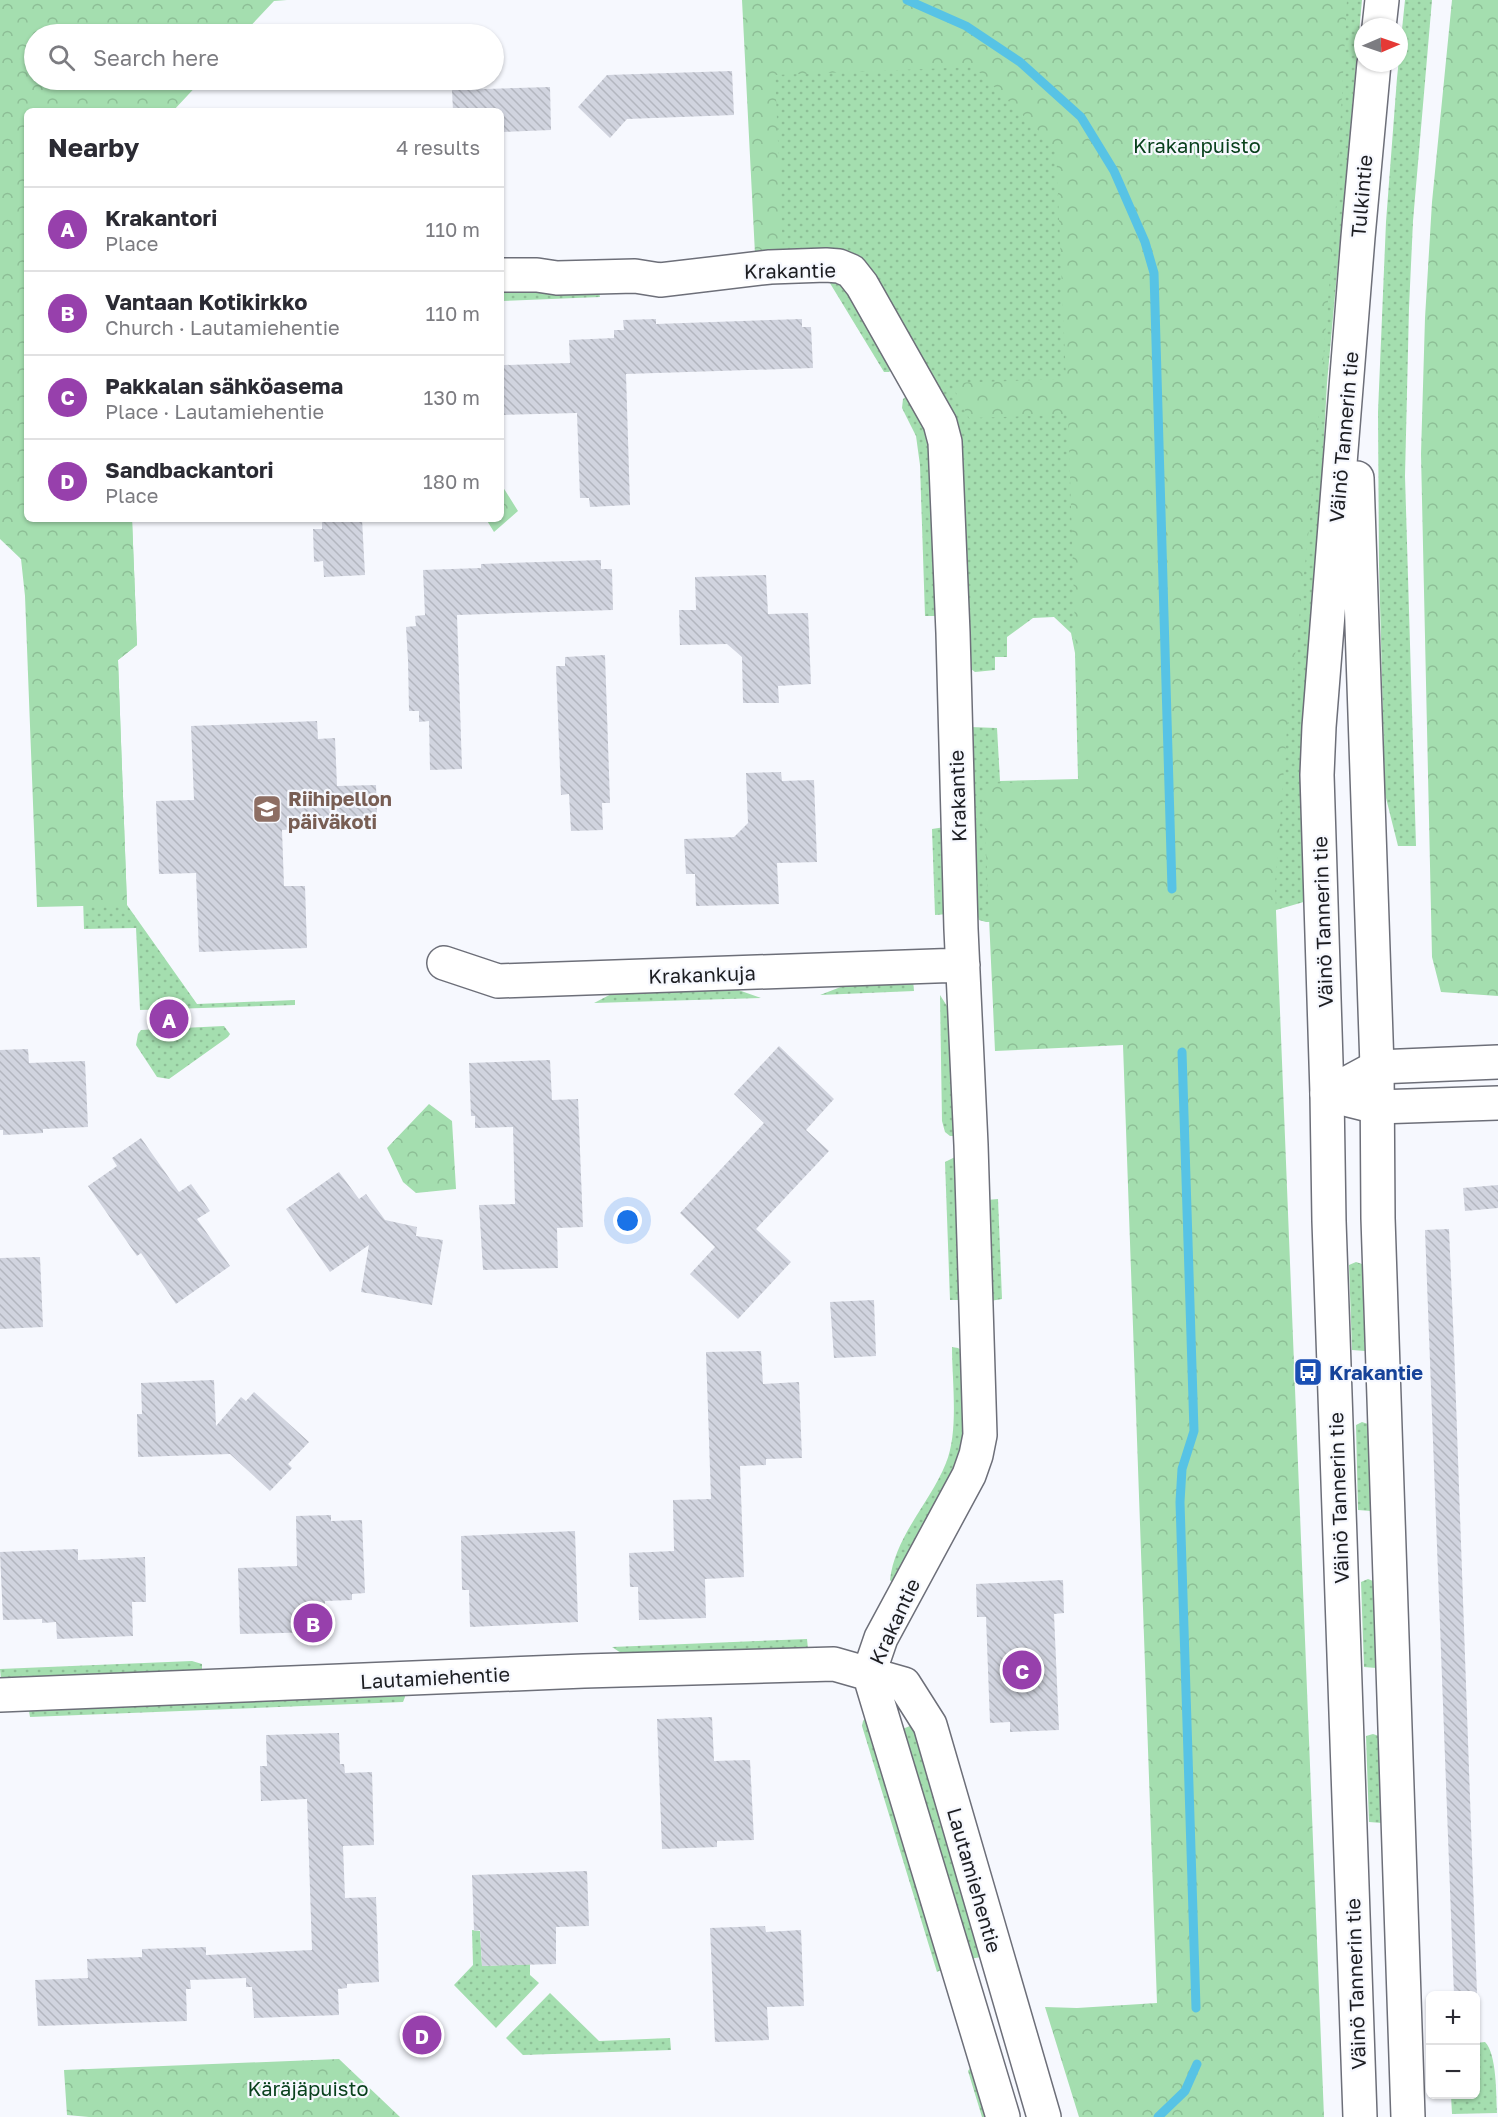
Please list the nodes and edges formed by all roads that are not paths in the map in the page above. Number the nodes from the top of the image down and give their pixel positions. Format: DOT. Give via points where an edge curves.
graph roads {
  1 [pos="1382,0"];
  2 [pos="1380,18"];
  3 [pos="1373,72"];
  4 [pos="504,275"];
  5 [pos="1352,329"];
  6 [pos="444,963"];
  7 [pos="963,965"];
  8 [pos="1498,1062"];
  9 [pos="1377,1067"];
  10 [pos="1327,1094"];
  11 [pos="1498,1103"];
  12 [pos="1377,1107"];
  13 [pos="869,1672"];
  14 [pos="0,1695"];
  15 [pos="1003,2117"];
  16 [pos="1044,2117"];
  17 [pos="1360,2117"];
  18 [pos="1408,2117"];
  1 -- 2 [label="street"];
  3 -- 5 [label="street, Tulkintie"];
  4 -- 7 [label="street, Krakantie" via="635,276 660,280 770,267 826,265 851,271 861,285 933,408 945,442"];
  5 -- 9 [label="street, Väinö Tannerin tie"];
  5 -- 10 [label="street, Väinö Tannerin tie" via="1318,756"];
  6 -- 7 [label="street, Krakankuja" via="498,981"];
  7 -- 13 [label="street, Krakantie" via="980,1435 966,1481 881,1638"];
  8 -- 9 [label="street"];
  9 -- 10 [label="street"];
  9 -- 12 [label="street, Väinö Tannerin tie"];
  10 -- 12 [label="street"];
  10 -- 17 [label="street, Väinö Tannerin tie"];
  11 -- 12 [label="street"];
  12 -- 18 [label="street, Väinö Tannerin tie"];
  13 -- 14 [label="street, Lautamiehentie" via="834,1664"];
  13 -- 15 [label="street"];
  13 -- 16 [label="street, Lautamiehentie" via="904,1684 930,1725"];
}
